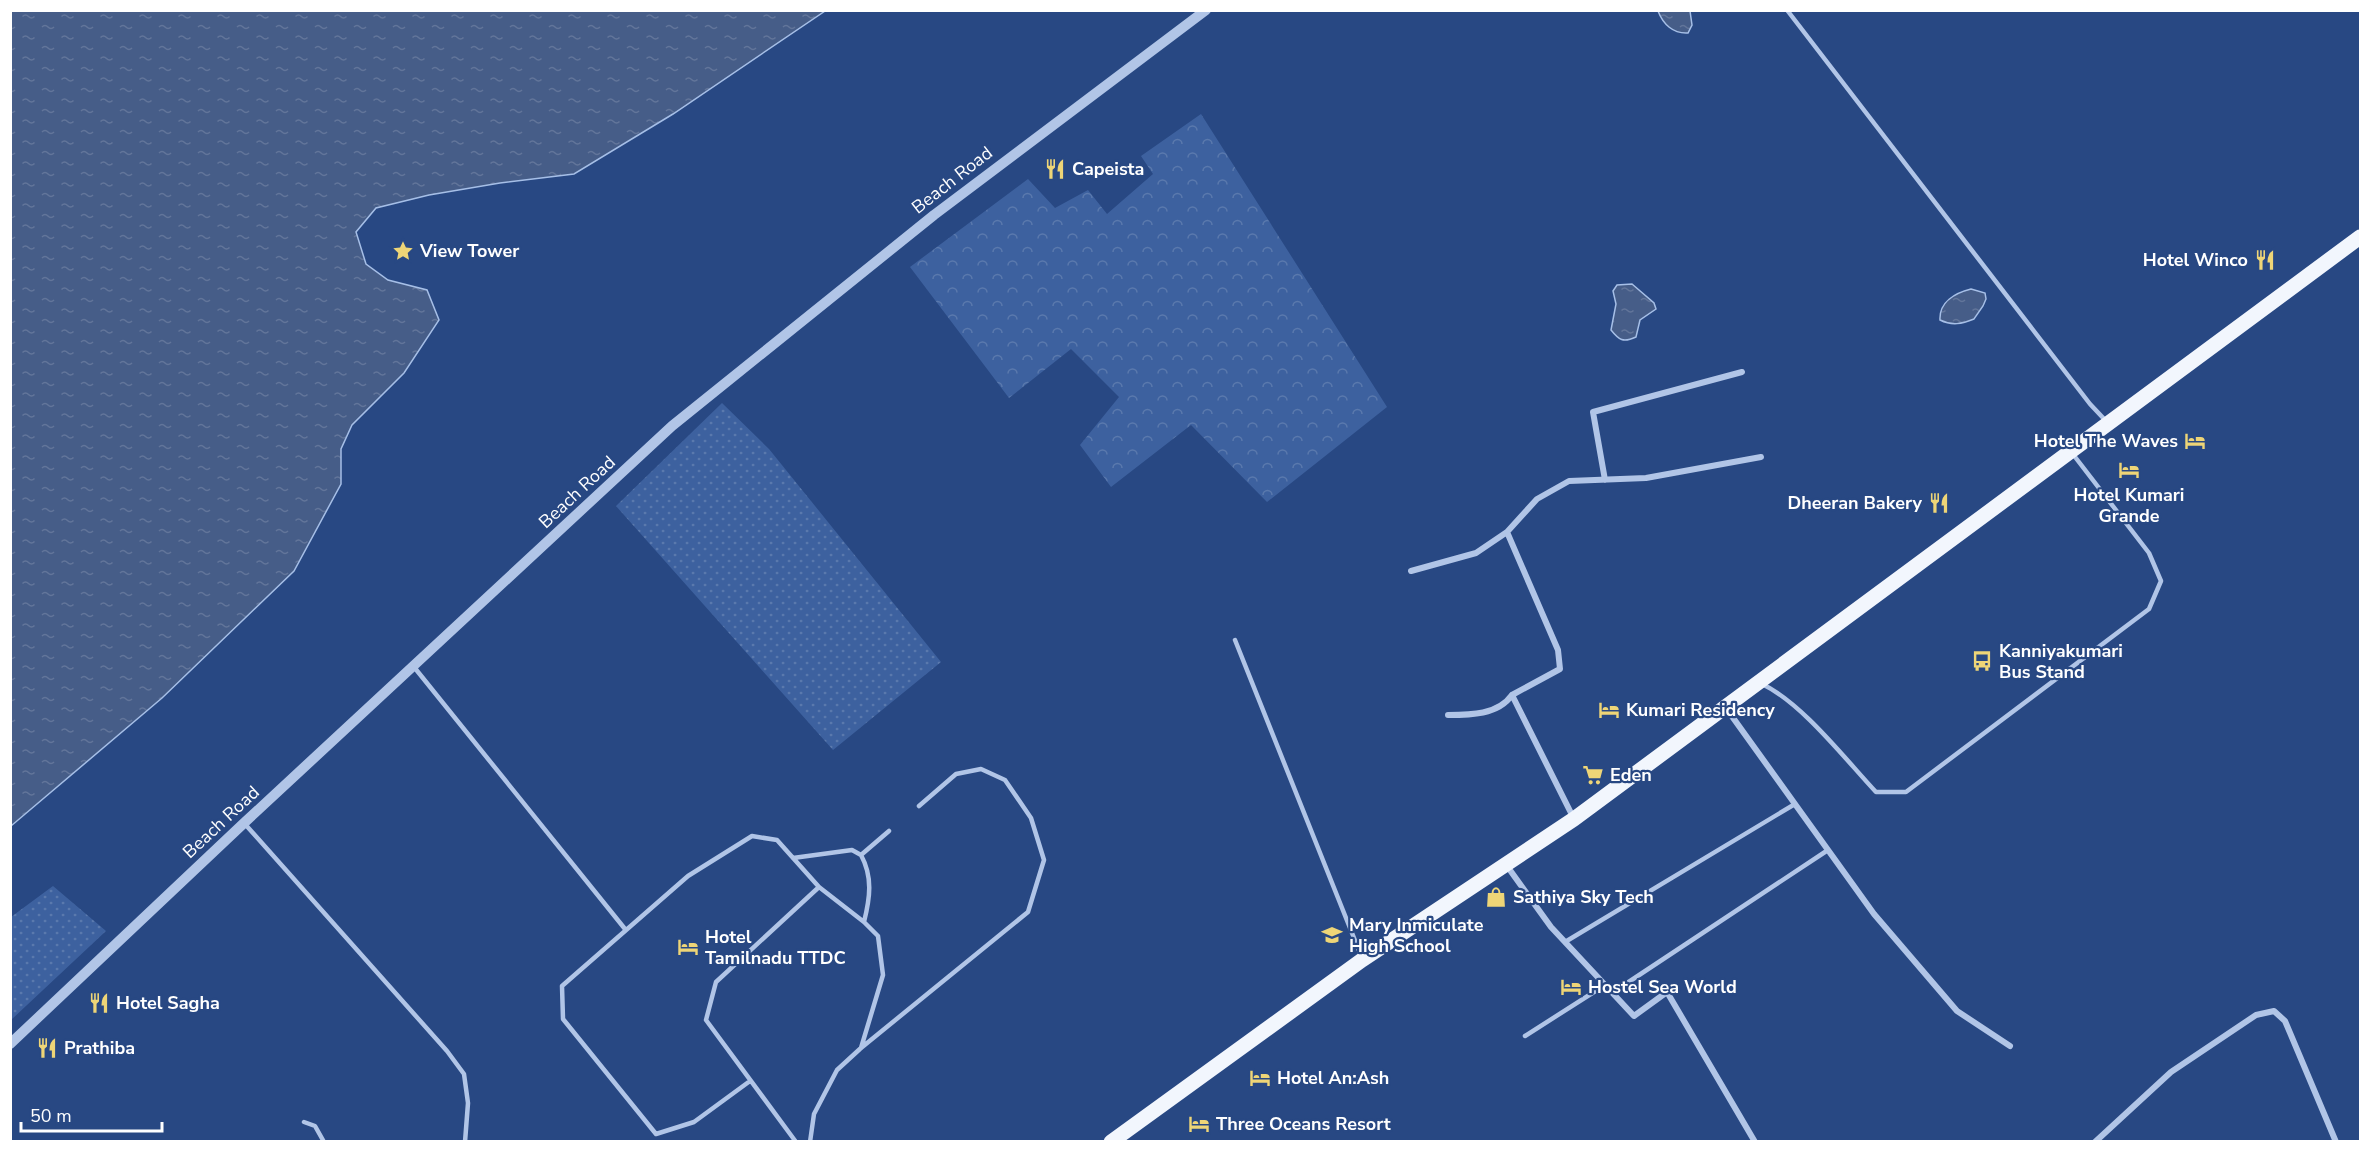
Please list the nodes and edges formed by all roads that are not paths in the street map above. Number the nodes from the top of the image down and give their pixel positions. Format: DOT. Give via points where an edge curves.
graph roads {
  1 [pos="1206,10"];
  2 [pos="1787,10"];
  3 [pos="2361,237"];
  4 [pos="1742,372"];
  5 [pos="2108,423"];
  6 [pos="2070,451"];
  7 [pos="1761,458"];
  8 [pos="1605,480"];
  9 [pos="1507,532"];
  10 [pos="1411,571"];
  11 [pos="1235,640"];
  12 [pos="414,667"];
  13 [pos="1758,682"];
  14 [pos="1512,695"];
  15 [pos="1726,708"];
  16 [pos="1448,715"];
  17 [pos="1795,804"];
  18 [pos="919,806"];
  19 [pos="1574,819"];
  20 [pos="244,822"];
  21 [pos="890,831"];
  22 [pos="1828,850"];
  23 [pos="861,855"];
  24 [pos="793,858"];
  25 [pos="1506,865"];
  26 [pos="819,887"];
  27 [pos="864,922"];
  28 [pos="625,929"];
  29 [pos="1565,942"];
  30 [pos="1362,960"];
  31 [pos="1605,985"];
  32 [pos="1612,993"];
  33 [pos="1525,1036"];
  34 [pos="10,1044"];
  35 [pos="2010,1046"];
  36 [pos="861,1048"];
  37 [pos="750,1081"];
  38 [pos="304,1122"];
  39 [pos="324,1142"];
  40 [pos="465,1142"];
  41 [pos="796,1142"];
  42 [pos="810,1142"];
  43 [pos="1112,1142"];
  44 [pos="1755,1142"];
  45 [pos="2096,1142"];
  46 [pos="2336,1142"];
  1 -- 12 [label="street, Beach Road" via="934,215 672,426"];
  2 -- 5 [label="lane"];
  3 -- 5 [label="main road"];
  4 -- 8 [label="street" via="1593,412"];
  5 -- 6 [label="main road"];
  6 -- 13 [label="main road"];
  6 -- 13 [label="lane" via="2149,554 2161,581 2149,609 1906,792 1876,792 1811,722 1775,690"];
  7 -- 8 [label="street" via="1646,478"];
  8 -- 9 [label="street" via="1569,481 1537,499"];
  9 -- 10 [label="street" via="1476,553"];
  9 -- 14 [label="street" via="1558,650 1560,669"];
  11 -- 30 [label="lane"];
  12 -- 20 [label="street, Beach Road"];
  12 -- 28 [label="lane"];
  13 -- 15 [label="main road"];
  14 -- 16 [label="street" via="1507,702 1478,715"];
  14 -- 19 [label="street"];
  15 -- 17 [label="street"];
  15 -- 19 [label="main road"];
  17 -- 22 [label="street"];
  17 -- 29 [label="lane"];
  18 -- 36 [label="lane" via="956,774 981,768 1005,780 1031,818 1044,860 1028,912"];
  19 -- 25 [label="main road"];
  20 -- 34 [label="street, Beach Road"];
  20 -- 40 [label="lane" via="464,1074 468,1103"];
  21 -- 23 [label="lane"];
  22 -- 32 [label="lane"];
  22 -- 35 [label="street" via="1874,914 1957,1011"];
  23 -- 24 [label="lane" via="852,850"];
  23 -- 27 [label="lane" via="871,894"];
  24 -- 26 [label="lane"];
  24 -- 28 [label="lane" via="777,840 752,836 688,876"];
  25 -- 29 [label="street"];
  25 -- 30 [label="main road"];
  26 -- 27 [label="lane"];
  26 -- 37 [label="lane" via="716,982 706,1020"];
  27 -- 36 [label="lane" via="878,936 883,975"];
  28 -- 37 [label="lane" via="562,986 563,1018 656,1134 694,1122"];
  29 -- 31 [label="street"];
  30 -- 43 [label="main road"];
  31 -- 32 [label="street"];
  31 -- 33 [label="lane"];
  32 -- 44 [label="street" via="1634,1016 1667,992"];
  36 -- 42 [label="lane" via="837,1071 814,1114"];
  37 -- 41 [label="lane"];
  38 -- 39 [label="lane" via="315,1126"];
  45 -- 46 [label="street" via="2171,1072 2256,1015 2274,1011 2285,1021"];
}
